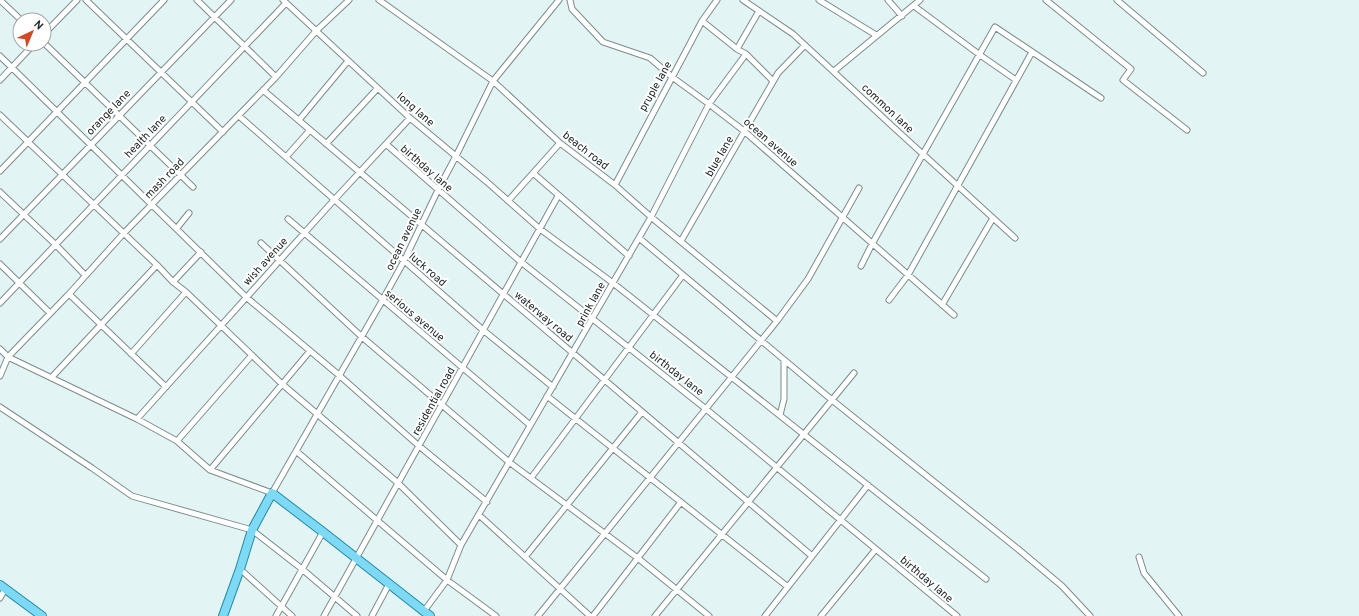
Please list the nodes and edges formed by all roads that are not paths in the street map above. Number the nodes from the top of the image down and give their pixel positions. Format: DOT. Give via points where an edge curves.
graph roads {
  1 [pos="0,0"];
  2 [pos="77,0"];
  3 [pos="86,0"];
  4 [pos="164,0"];
  5 [pos="197,0"];
  6 [pos="231,0"];
  7 [pos="348,0"];
  8 [pos="379,0"];
  9 [pos="558,0"];
  10 [pos="570,0"];
  11 [pos="718,0"];
  12 [pos="743,0"];
  13 [pos="819,0"];
  14 [pos="888,0"];
  15 [pos="920,0"];
  16 [pos="1046,0"];
  17 [pos="1117,0"];
  18 [pos="284,2"];
  19 [pos="914,6"];
  20 [pos="759,11"];
  21 [pos="13,12"];
  22 [pos="902,16"];
  23 [pos="214,17"];
  24 [pos="702,21"];
  25 [pos="52,26"];
  26 [pos="316,31"];
  27 [pos="876,35"];
  28 [pos="126,39"];
  29 [pos="805,44"];
  30 [pos="245,46"];
  31 [pos="737,49"];
  32 [pos="52,50"];
  33 [pos="26,52"];
  34 [pos="1032,52"];
  35 [pos="746,54"];
  36 [pos="980,55"];
  37 [pos="0,56"];
  38 [pos="348,61"];
  39 [pos="12,67"];
  40 [pos="834,70"];
  41 [pos="161,73"];
  42 [pos="1203,73"];
  43 [pos="276,77"];
  44 [pos="672,78"];
  45 [pos="0,80"];
  46 [pos="1016,80"];
  47 [pos="493,81"];
  48 [pos="773,81"];
  49 [pos="85,82"];
  50 [pos="377,88"];
  51 [pos="263,90"];
  52 [pos="1102,98"];
  53 [pos="192,102"];
  54 [pos="709,104"];
  55 [pos="57,111"];
  56 [pos="119,115"];
  57 [pos="0,116"];
  58 [pos="239,116"];
  59 [pos="410,118"];
  60 [pos="298,120"];
  61 [pos="310,130"];
  62 [pos="1187,130"];
  63 [pos="744,131"];
  64 [pos="223,132"];
  65 [pos="27,141"];
  66 [pos="560,143"];
  67 [pos="91,144"];
  68 [pos="326,144"];
  69 [pos="386,144"];
  70 [pos="150,146"];
  71 [pos="923,154"];
  72 [pos="456,156"];
  73 [pos="286,157"];
  74 [pos="0,170"];
  75 [pos="360,172"];
  76 [pos="533,173"];
  77 [pos="62,175"];
  78 [pos="122,175"];
  79 [pos="181,175"];
  80 [pos="615,185"];
  81 [pos="958,186"];
  82 [pos="194,187"];
  83 [pos="860,188"];
  84 [pos="438,190"];
  85 [pos="0,192"];
  86 [pos="558,196"];
  87 [pos="334,200"];
  88 [pos="508,201"];
  89 [pos="94,205"];
  90 [pos="152,205"];
  91 [pos="189,213"];
  92 [pos="24,215"];
  93 [pos="651,217"];
  94 [pos="842,218"];
  95 [pos="993,218"];
  96 [pos="288,219"];
  97 [pos="422,225"];
  98 [pos="177,228"];
  99 [pos="540,229"];
  100 [pos="124,234"];
  101 [pos="303,234"];
  102 [pos="639,238"];
  103 [pos="1015,238"];
  104 [pos="0,239"];
  105 [pos="681,241"];
  106 [pos="261,242"];
  107 [pos="872,244"];
  108 [pos="56,245"];
  109 [pos="202,252"];
  110 [pos="629,256"];
  111 [pos="279,261"];
  112 [pos="404,261"];
  113 [pos="521,262"];
  114 [pos="0,264"];
  115 [pos="157,265"];
  116 [pos="861,266"];
  117 [pos="683,275"];
  118 [pos="85,276"];
  119 [pos="908,276"];
  120 [pos="173,282"];
  121 [pos="20,283"];
  122 [pos="613,283"];
  123 [pos="186,292"];
  124 [pos="69,294"];
  125 [pos="504,294"];
  126 [pos="246,297"];
  127 [pos="382,300"];
  128 [pos="889,300"];
  129 [pos="0,303"];
  130 [pos="942,305"];
  131 [pos="50,313"];
  132 [pos="654,315"];
  133 [pos="954,315"];
  134 [pos="593,319"];
  135 [pos="777,321"];
  136 [pos="101,324"];
  137 [pos="221,326"];
  138 [pos="483,330"];
  139 [pos="362,337"];
  140 [pos="761,341"];
  141 [pos="629,348"];
  142 [pos="0,349"];
  143 [pos="310,351"];
  144 [pos="573,353"];
  145 [pos="131,354"];
  146 [pos="252,355"];
  147 [pos="8,357"];
  148 [pos="784,360"];
  149 [pos="462,368"];
  150 [pos="854,373"];
  151 [pos="0,376"];
  152 [pos="340,376"];
  153 [pos="732,377"];
  154 [pos="51,378"];
  155 [pos="604,380"];
  156 [pos="282,384"];
  157 [pos="166,387"];
  158 [pos="553,387"];
  159 [pos="547,396"];
  160 [pos="832,400"];
  161 [pos="442,404"];
  162 [pos="0,407"];
  163 [pos="706,409"];
  164 [pos="642,412"];
  165 [pos="317,415"];
  166 [pos="780,415"];
  167 [pos="137,419"];
  168 [pos="575,419"];
  169 [pos="530,425"];
  170 [pos="804,434"];
  171 [pos="177,441"];
  172 [pos="678,443"];
  173 [pos="419,446"];
  174 [pos="613,448"];
  175 [pos="296,451"];
  176 [pos="509,462"];
  177 [pos="777,467"];
  178 [pos="210,470"];
  179 [pos="531,478"];
  180 [pos="650,478"];
  181 [pos="398,483"];
  182 [pos="868,485"];
  183 [pos="272,493"];
  184 [pos="487,502"];
  185 [pos="681,502"];
  186 [pos="748,502"];
  187 [pos="567,505"];
  188 [pos="479,515"];
  189 [pos="841,520"];
  190 [pos="377,521"];
  191 [pos="252,530"];
  192 [pos="323,532"];
  193 [pos="604,533"];
  194 [pos="722,534"];
  195 [pos="462,545"];
  196 [pos="876,549"];
  197 [pos="812,556"];
  198 [pos="525,557"];
  199 [pos="1139,557"];
  200 [pos="356,558"];
  201 [pos="639,558"];
  202 [pos="302,568"];
  203 [pos="240,569"];
  204 [pos="986,579"];
  205 [pos="447,580"];
  206 [pos="389,584"];
  207 [pos="788,586"];
  208 [pos="2,587"];
  209 [pos="560,589"];
  210 [pos="677,589"];
  211 [pos="335,597"];
  212 [pos="0,598"];
  213 [pos="282,607"];
  214 [pos="424,610"];
  215 [pos="224,615"];
  216 [pos="42,616"];
  217 [pos="276,616"];
  218 [pos="292,616"];
  219 [pos="324,616"];
  220 [pos="358,616"];
  221 [pos="372,616"];
  222 [pos="430,616"];
  223 [pos="496,616"];
  224 [pos="538,616"];
  225 [pos="590,616"];
  226 [pos="593,616"];
  227 [pos="655,616"];
  228 [pos="709,616"];
  229 [pos="764,616"];
  230 [pos="821,616"];
  231 [pos="957,616"];
  232 [pos="1090,616"];
  233 [pos="1179,616"];
  1 -- 21 [label="street"];
  2 -- 25 [label="street"];
  3 -- 28 [label="street"];
  4 -- 28 [label="street"];
  5 -- 23 [label="street"];
  6 -- 23 [label="street, orange lane"];
  7 -- 26 [label="street, mash road"];
  8 -- 47 [label="street, beach road"];
  9 -- 47 [label="street, ocean avenue"];
  10 -- 44 [label="street, ocean avenue" via="572,9 603,42 650,58"];
  11 -- 24 [label="street, pruple lane"];
  12 -- 20 [label="street, common lane"];
  13 -- 27 [label="street"];
  14 -- 22 [label="street"];
  15 -- 19 [label="street"];
  16 -- 62 [label="street" via="1131,69 1123,80"];
  17 -- 42 [label="street"];
  18 -- 26 [label="street, long lane"];
  18 -- 30 [label="street, health lane"];
  19 -- 22 [label="street"];
  19 -- 36 [label="street"];
  20 -- 29 [label="street, common lane"];
  20 -- 31 [label="street"];
  22 -- 27 [label="street"];
  23 -- 30 [label="street"];
  23 -- 41 [label="street, orange lane"];
  24 -- 31 [label="street"];
  24 -- 44 [label="street, pruple lane"];
  26 -- 38 [label="street, long lane"];
  26 -- 43 [label="street, mash road"];
  27 -- 40 [label="street"];
  28 -- 41 [label="street"];
  28 -- 49 [label="street"];
  29 -- 40 [label="street, common lane"];
  29 -- 48 [label="street, blue lane"];
  30 -- 43 [label="street"];
  30 -- 53 [label="street, health lane"];
  31 -- 35 [label="street"];
  32 -- 49 [label="street"];
  33 -- 39 [label="street"];
  34 -- 36 [label="street" via="995,27"];
  34 -- 46 [label="street"];
  34 -- 52 [label="street"];
  35 -- 48 [label="street"];
  35 -- 54 [label="street, prink lane"];
  36 -- 46 [label="street"];
  36 -- 71 [label="street"];
  37 -- 39 [label="street"];
  38 -- 50 [label="street, long lane"];
  38 -- 60 [label="street"];
  39 -- 45 [label="street"];
  39 -- 55 [label="street"];
  40 -- 71 [label="street, common lane"];
  41 -- 53 [label="street"];
  41 -- 56 [label="street, orange lane"];
  43 -- 51 [label="street, mash road"];
  44 -- 54 [label="street, ocean avenue"];
  44 -- 80 [label="street, pruple lane"];
  46 -- 81 [label="street"];
  47 -- 66 [label="street, beach road"];
  47 -- 72 [label="street, ocean avenue"];
  48 -- 63 [label="street, blue lane"];
  49 -- 55 [label="street"];
  49 -- 56 [label="street"];
  50 -- 59 [label="street, long lane"];
  50 -- 68 [label="street"];
  51 -- 58 [label="street, mash road"];
  51 -- 60 [label="street, waterway road"];
  53 -- 64 [label="street"];
  53 -- 70 [label="street, health lane"];
  54 -- 63 [label="street, ocean avenue"];
  54 -- 93 [label="street, prink lane"];
  55 -- 65 [label="street"];
  55 -- 67 [label="street"];
  56 -- 67 [label="street, orange lane"];
  56 -- 70 [label="street"];
  57 -- 65 [label="street"];
  58 -- 64 [label="street, mash road"];
  58 -- 73 [label="street, luck road"];
  59 -- 69 [label="street, wish avenue"];
  59 -- 72 [label="street, long lane"];
  60 -- 61 [label="street, waterway road"];
  61 -- 68 [label="street, waterway road"];
  61 -- 73 [label="street"];
  63 -- 94 [label="street, ocean avenue"];
  63 -- 105 [label="street, blue lane"];
  64 -- 79 [label="street, mash road"];
  65 -- 74 [label="street"];
  65 -- 77 [label="street"];
  66 -- 76 [label="street"];
  66 -- 80 [label="street, beach road"];
  67 -- 77 [label="street, orange lane"];
  67 -- 78 [label="street"];
  68 -- 75 [label="street, waterway road"];
  69 -- 75 [label="street, wish avenue"];
  69 -- 84 [label="street, birthday lane"];
  70 -- 78 [label="street, health lane"];
  70 -- 79 [label="street"];
  71 -- 81 [label="street, common lane"];
  71 -- 107 [label="street"];
  72 -- 84 [label="street, ocean avenue"];
  72 -- 88 [label="street, long lane"];
  73 -- 87 [label="street, luck road"];
  75 -- 87 [label="street, wish avenue"];
  75 -- 97 [label="street, waterway road"];
  76 -- 86 [label="street"];
  76 -- 88 [label="street"];
  77 -- 89 [label="street"];
  77 -- 92 [label="street, orange lane"];
  78 -- 89 [label="street, health lane"];
  78 -- 90 [label="street"];
  79 -- 82 [label="street"];
  79 -- 90 [label="street, mash road"];
  80 -- 93 [label="street, beach road"];
  81 -- 95 [label="street, common lane"];
  81 -- 119 [label="street"];
  83 -- 94 [label="street"];
  84 -- 97 [label="street, ocean avenue"];
  84 -- 113 [label="street, birthday lane"];
  85 -- 92 [label="street"];
  86 -- 99 [label="street, residential road"];
  86 -- 110 [label="street"];
  87 -- 101 [label="street, wish avenue"];
  87 -- 112 [label="street, luck road"];
  88 -- 99 [label="street, long lane"];
  89 -- 100 [label="street"];
  89 -- 108 [label="street, health lane"];
  90 -- 98 [label="street"];
  90 -- 100 [label="street, mash road"];
  91 -- 98 [label="street"];
  92 -- 104 [label="street, orange lane"];
  92 -- 108 [label="street"];
  93 -- 102 [label="street, prink lane"];
  93 -- 105 [label="street, beach road"];
  94 -- 107 [label="street, ocean avenue"];
  94 -- 135 [label="street" via="808,279"];
  95 -- 103 [label="street, common lane"];
  95 -- 130 [label="street"];
  96 -- 101 [label="street, serious avenue"];
  97 -- 112 [label="street, ocean avenue"];
  97 -- 125 [label="street, waterway road"];
  98 -- 109 [label="street"];
  99 -- 113 [label="street, residential road"];
  99 -- 122 [label="street, long lane"];
  100 -- 115 [label="street"];
  100 -- 118 [label="street, mash road"];
  101 -- 111 [label="street, wish avenue"];
  101 -- 127 [label="street, serious avenue"];
  102 -- 110 [label="street, prink lane"];
  102 -- 117 [label="street"];
  105 -- 135 [label="street, beach road"];
  106 -- 111 [label="street"];
  107 -- 116 [label="street"];
  107 -- 119 [label="street, ocean avenue"];
  108 -- 118 [label="street"];
  108 -- 121 [label="street, health lane"];
  109 -- 120 [label="street"];
  109 -- 126 [label="street"];
  110 -- 122 [label="street, prink lane"];
  111 -- 126 [label="street, wish avenue"];
  111 -- 139 [label="street"];
  112 -- 127 [label="street, ocean avenue"];
  112 -- 138 [label="street, luck road"];
  113 -- 125 [label="street, residential road"];
  113 -- 134 [label="street, birthday lane"];
  114 -- 121 [label="street"];
  115 -- 120 [label="street"];
  115 -- 136 [label="street"];
  117 -- 132 [label="street"];
  117 -- 140 [label="street"];
  118 -- 124 [label="street, mash road"];
  119 -- 128 [label="street"];
  119 -- 130 [label="street, ocean avenue"];
  120 -- 123 [label="street"];
  121 -- 129 [label="street, health lane"];
  121 -- 131 [label="street"];
  122 -- 132 [label="street, long lane"];
  122 -- 134 [label="street, prink lane"];
  123 -- 137 [label="street"];
  123 -- 145 [label="street"];
  124 -- 131 [label="street, mash road"];
  124 -- 136 [label="street"];
  125 -- 138 [label="street, residential road"];
  125 -- 144 [label="street, waterway road"];
  126 -- 137 [label="street, wish avenue"];
  126 -- 143 [label="street"];
  127 -- 139 [label="street, ocean avenue"];
  127 -- 149 [label="street, serious avenue"];
  130 -- 133 [label="street, ocean avenue"];
  131 -- 147 [label="street, mash road"];
  132 -- 141 [label="street"];
  132 -- 153 [label="street, long lane"];
  134 -- 141 [label="street, birthday lane"];
  134 -- 144 [label="street, prink lane"];
  135 -- 140 [label="street"];
  136 -- 145 [label="street"];
  136 -- 154 [label="street"];
  137 -- 146 [label="street"];
  137 -- 157 [label="street, wish avenue"];
  138 -- 149 [label="street, residential road"];
  138 -- 158 [label="street, luck road"];
  139 -- 152 [label="street, ocean avenue"];
  139 -- 161 [label="street"];
  140 -- 148 [label="street"];
  140 -- 153 [label="street"];
  141 -- 155 [label="street"];
  141 -- 163 [label="street, birthday lane"];
  142 -- 147 [label="street"];
  143 -- 152 [label="street"];
  143 -- 156 [label="street"];
  144 -- 155 [label="street, waterway road"];
  144 -- 158 [label="street, prink lane"];
  145 -- 157 [label="street"];
  146 -- 156 [label="street"];
  146 -- 171 [label="street"];
  147 -- 151 [label="street, mash road"];
  147 -- 154 [label="street"];
  148 -- 160 [label="street"];
  148 -- 166 [label="street" via="784,399"];
  149 -- 161 [label="street, residential road"];
  149 -- 169 [label="street, serious avenue"];
  150 -- 160 [label="street"];
  152 -- 165 [label="street, ocean avenue"];
  152 -- 173 [label="street"];
  153 -- 163 [label="street"];
  153 -- 166 [label="street, long lane"];
  154 -- 167 [label="street"];
  155 -- 164 [label="street, waterway road"];
  155 -- 168 [label="street"];
  156 -- 165 [label="street"];
  156 -- 178 [label="street"];
  157 -- 167 [label="street, wish avenue"];
  158 -- 159 [label="street, prink lane"];
  159 -- 168 [label="street"];
  159 -- 169 [label="street, prink lane"];
  160 -- 170 [label="street"];
  160 -- 232 [label="street" via="1018,549 1062,586"];
  161 -- 173 [label="street, residential road"];
  161 -- 176 [label="street"];
  162 -- 191 [label="street" via="132,496"];
  163 -- 172 [label="street"];
  163 -- 177 [label="street, birthday lane"];
  164 -- 172 [label="street, waterway road"];
  164 -- 174 [label="street"];
  165 -- 175 [label="street, ocean avenue"];
  165 -- 181 [label="street"];
  166 -- 170 [label="street, long lane"];
  167 -- 171 [label="street"];
  168 -- 174 [label="street"];
  168 -- 179 [label="street"];
  169 -- 176 [label="street, prink lane"];
  170 -- 177 [label="street"];
  170 -- 182 [label="street, long lane"];
  171 -- 178 [label="street"];
  172 -- 180 [label="street"];
  172 -- 186 [label="street, waterway road"];
  173 -- 181 [label="street, residential road"];
  173 -- 184 [label="street"];
  174 -- 180 [label="street"];
  174 -- 187 [label="street"];
  175 -- 183 [label="street, ocean avenue"];
  175 -- 190 [label="street"];
  176 -- 179 [label="street"];
  176 -- 184 [label="street, prink lane"];
  177 -- 186 [label="street"];
  177 -- 189 [label="street, birthday lane"];
  178 -- 183 [label="street"];
  179 -- 187 [label="street"];
  180 -- 185 [label="street"];
  180 -- 193 [label="street"];
  181 -- 190 [label="street, residential road"];
  181 -- 195 [label="street"];
  182 -- 189 [label="street"];
  182 -- 204 [label="street, long lane"];
  183 -- 191 [label="main road"];
  183 -- 192 [label="main road"];
  184 -- 188 [label="street, prink lane"];
  185 -- 194 [label="street"];
  185 -- 201 [label="street"];
  186 -- 194 [label="street"];
  186 -- 197 [label="street, waterway road"];
  187 -- 193 [label="street"];
  187 -- 198 [label="street"];
  188 -- 195 [label="street, prink lane"];
  188 -- 198 [label="street"];
  189 -- 196 [label="street, birthday lane"];
  189 -- 197 [label="street"];
  190 -- 200 [label="street, residential road"];
  190 -- 205 [label="street"];
  191 -- 202 [label="street"];
  191 -- 203 [label="main road"];
  192 -- 200 [label="main road"];
  192 -- 202 [label="street"];
  193 -- 201 [label="street"];
  193 -- 209 [label="street"];
  194 -- 207 [label="street"];
  194 -- 210 [label="street"];
  195 -- 205 [label="street, prink lane"];
  196 -- 230 [label="street"];
  196 -- 231 [label="street, birthday lane"];
  197 -- 207 [label="street"];
  198 -- 209 [label="street"];
  199 -- 233 [label="street" via="1144,572"];
  200 -- 206 [label="main road"];
  200 -- 211 [label="street, residential road"];
  201 -- 210 [label="street"];
  201 -- 226 [label="street"];
  202 -- 211 [label="street"];
  202 -- 213 [label="street"];
  203 -- 213 [label="street"];
  203 -- 215 [label="main road"];
  205 -- 214 [label="street, prink lane"];
  205 -- 223 [label="street"];
  206 -- 214 [label="main road"];
  206 -- 221 [label="street"];
  207 -- 229 [label="street"];
  208 -- 212 [label="street"];
  208 -- 216 [label="main road"];
  209 -- 224 [label="street"];
  209 -- 225 [label="street"];
  210 -- 227 [label="street"];
  210 -- 228 [label="street"];
  211 -- 219 [label="street, residential road"];
  211 -- 220 [label="street"];
  213 -- 217 [label="street"];
  213 -- 218 [label="street"];
  214 -- 222 [label="main road"];
}
